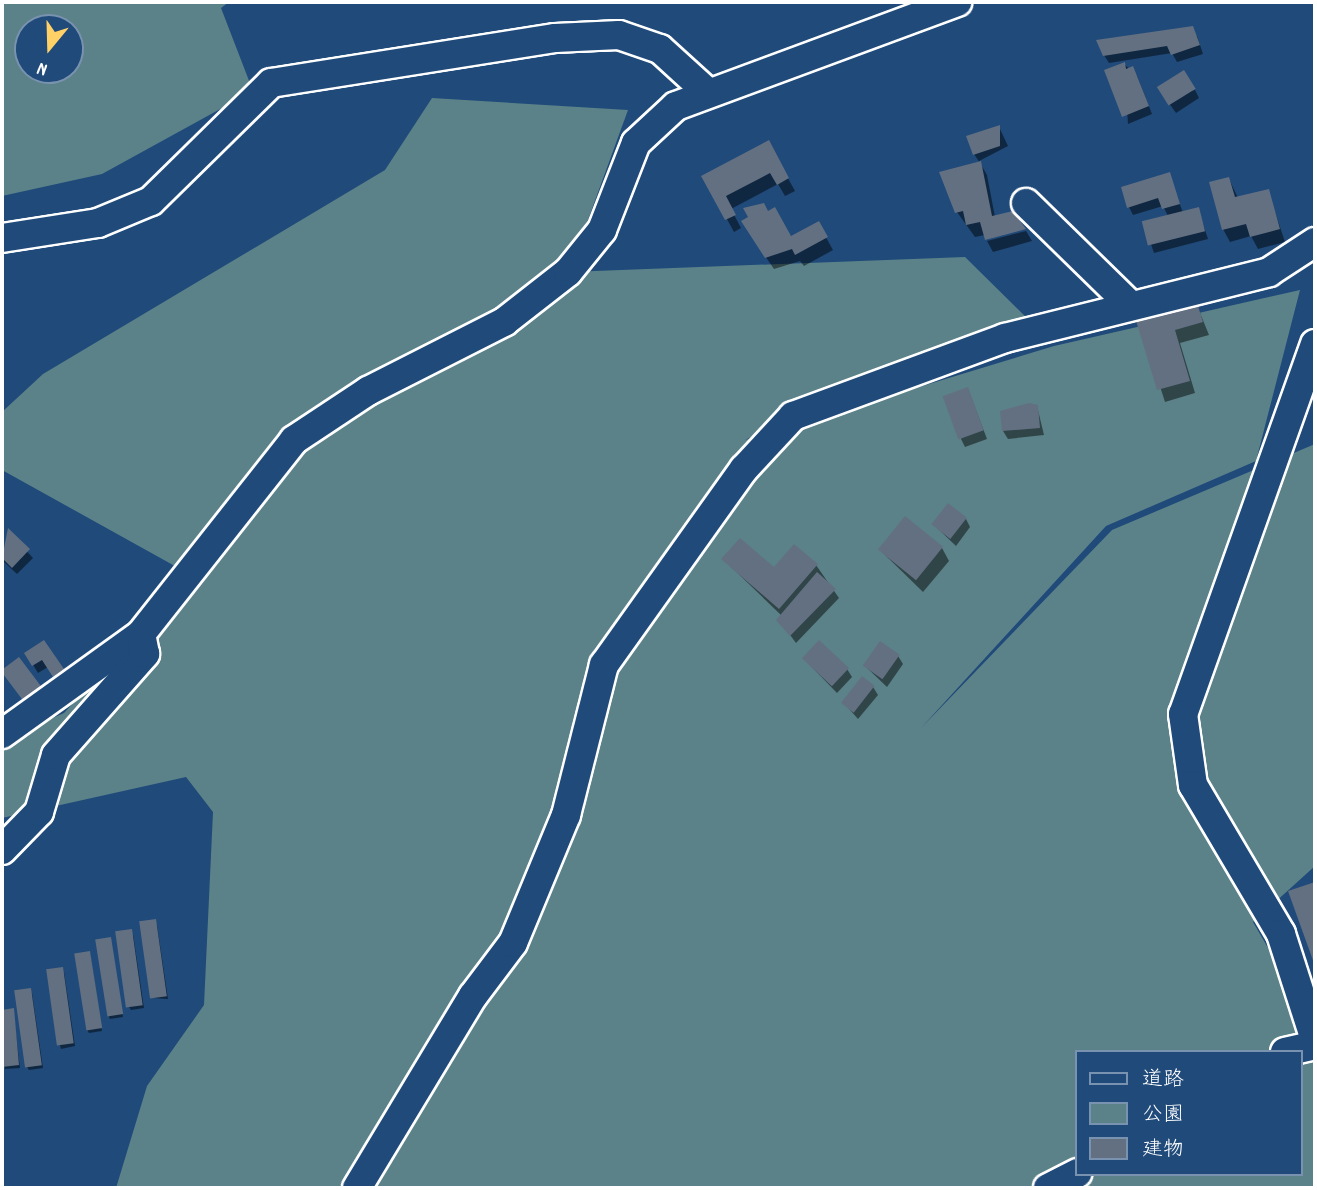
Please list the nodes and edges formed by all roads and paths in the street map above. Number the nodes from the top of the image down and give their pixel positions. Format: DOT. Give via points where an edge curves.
graph roads {
  1 [pos="957,2"];
  2 [pos="705,90"];
  3 [pos="1026,203"];
  4 [pos="2,238"];
  5 [pos="1315,242"];
  6 [pos="1128,303"];
  7 [pos="1315,344"];
  8 [pos="141,634"];
  9 [pos="2,734"];
  10 [pos="2,850"];
  11 [pos="1315,1040"];
  12 [pos="1315,1045"];
  13 [pos="1294,1050"];
  14 [pos="1076,1174"];
  15 [pos="357,1188"];
  16 [pos="1048,1188"];
  1 -- 2 [label="street" via="839,50"];
  2 -- 4 [label="street" via="660,49 619,35 555,37 271,83 151,201 98,223"];
  2 -- 8 [label="street" via="636,143 602,230 568,272 504,322 368,391 294,440"];
  3 -- 6 [label="street"];
  5 -- 6 [label="street" via="1269,272"];
  6 -- 15 [label="street" via="1006,338 793,416 744,469 604,665 566,815 513,943 473,996"];
  7 -- 11 [label="street" via="1183,714 1183,745 1193,785 1281,934"];
  8 -- 9 [label="street"];
  8 -- 10 [label="street" via="145,654 56,755 38,812"];
  12 -- 13 [label="street"];
  14 -- 16 [label="street"];
}
